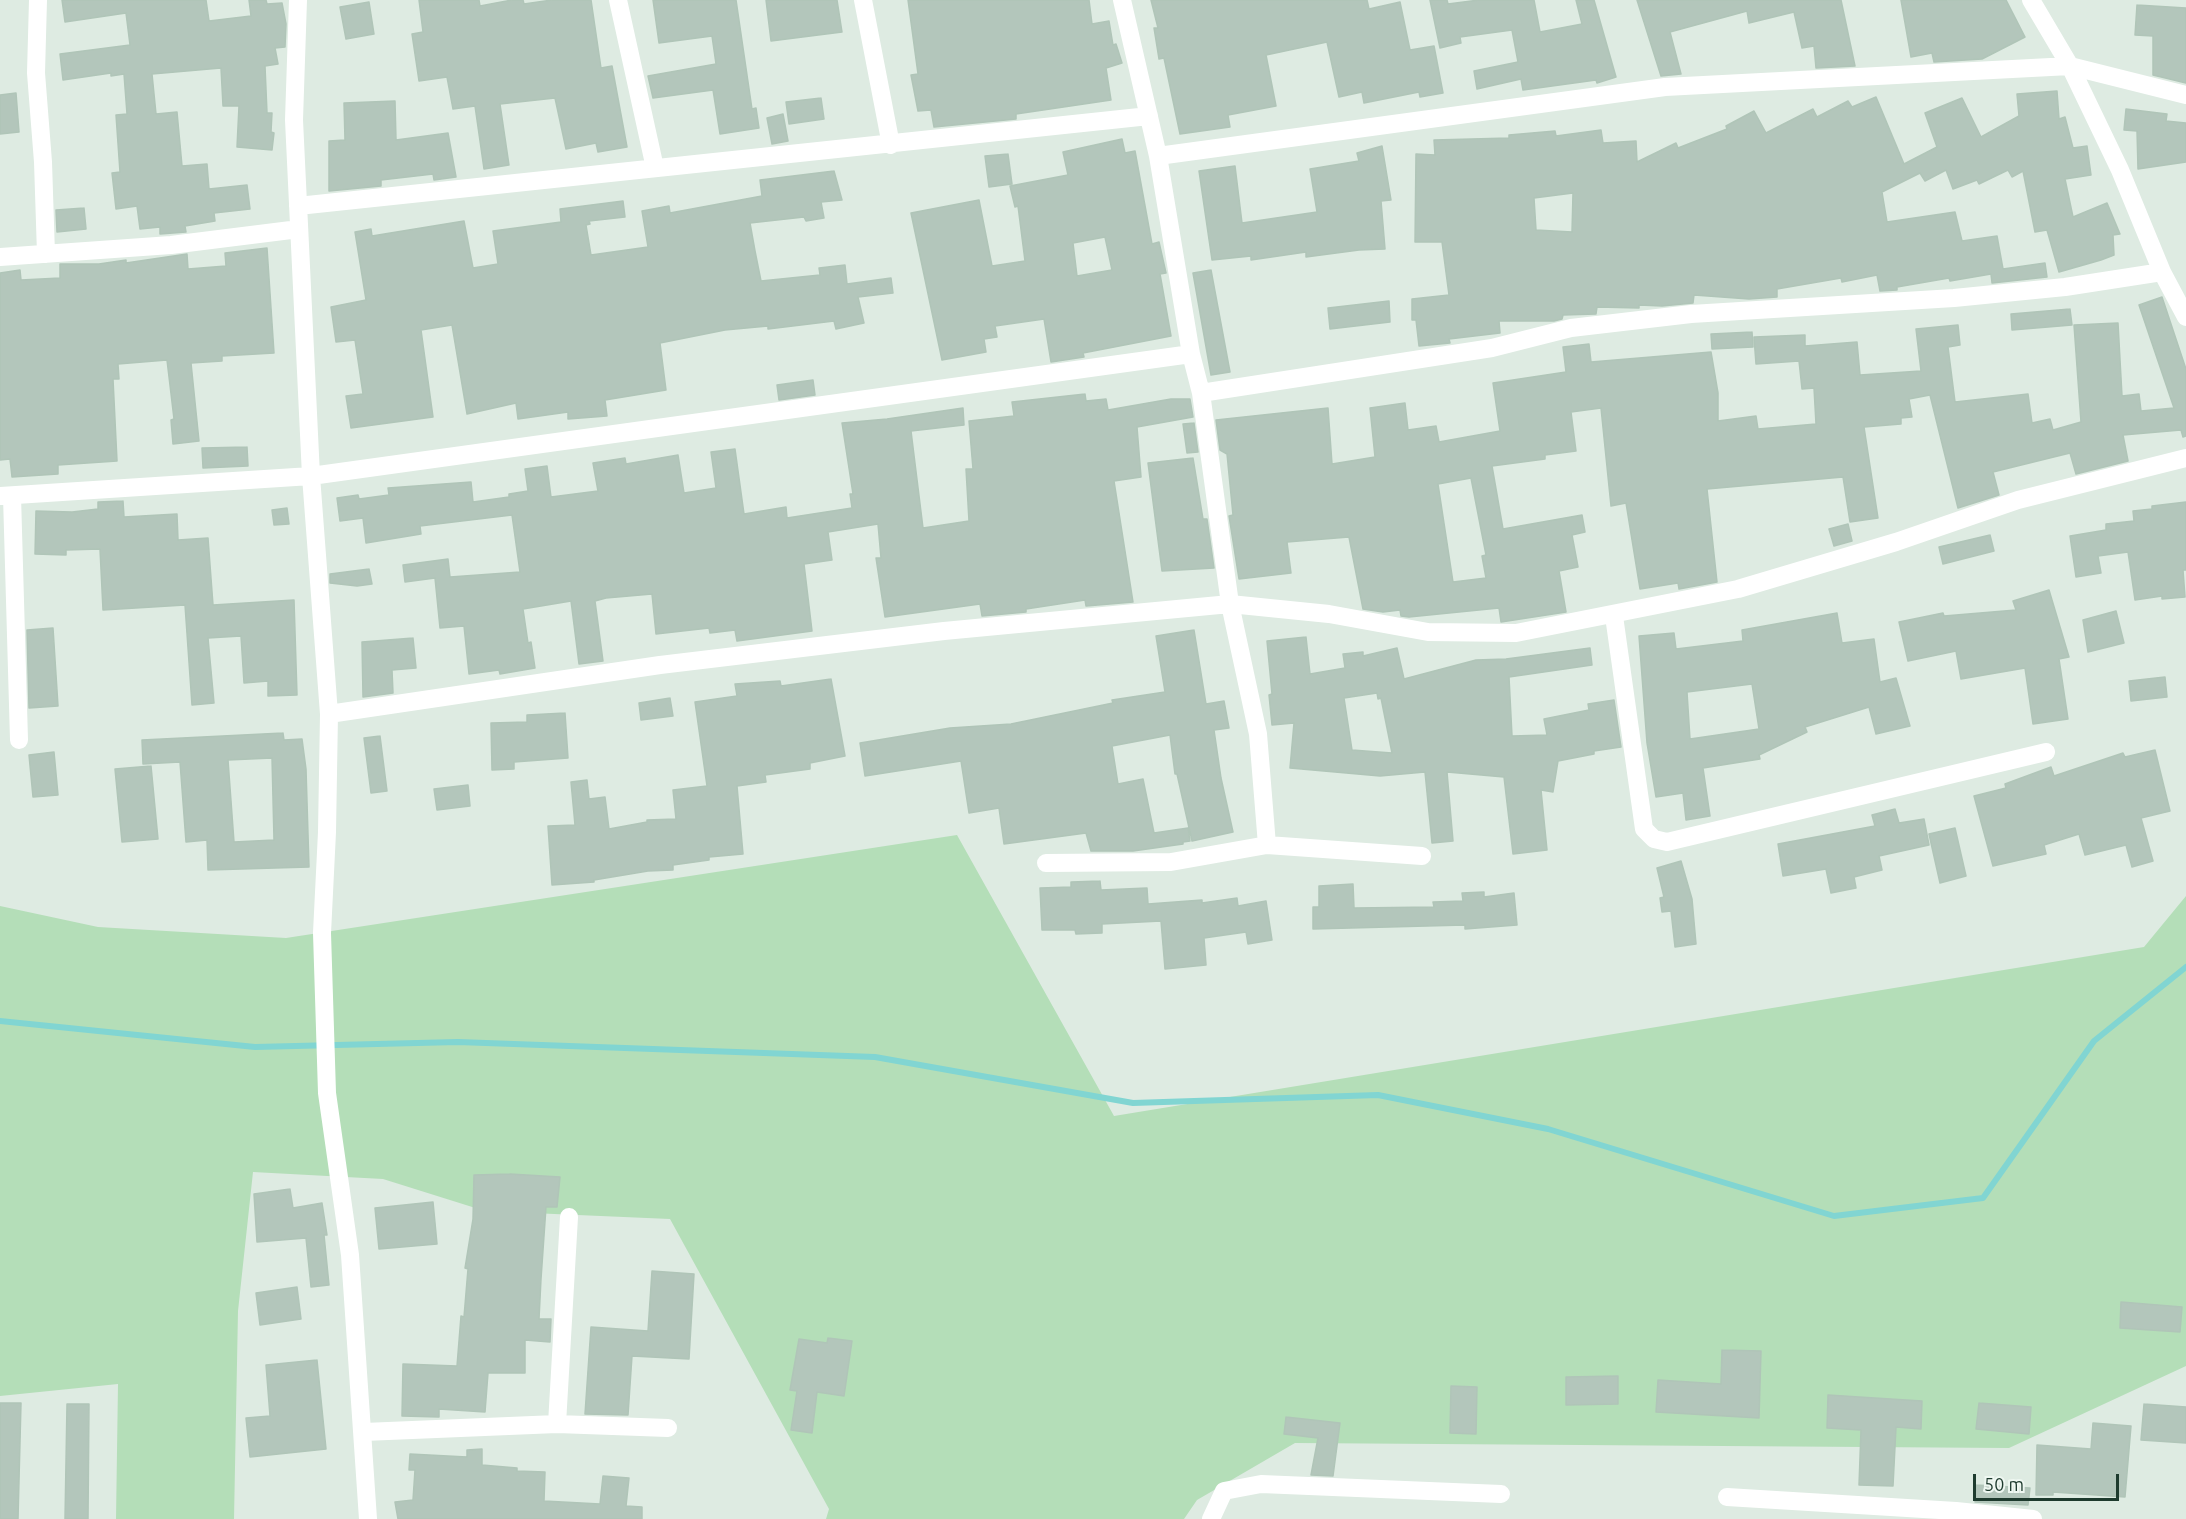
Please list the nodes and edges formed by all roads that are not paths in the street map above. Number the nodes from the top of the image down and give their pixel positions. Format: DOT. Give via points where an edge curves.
graph roads {
  1 [pos="38,0"];
  2 [pos="298,0"];
  3 [pos="618,0"];
  4 [pos="862,0"];
  5 [pos="1122,0"];
  6 [pos="2031,0"];
  7 [pos="2070,66"];
  8 [pos="2186,94"];
  9 [pos="1149,116"];
  10 [pos="891,145"];
  11 [pos="1158,156"];
  12 [pos="655,168"];
  13 [pos="298,206"];
  14 [pos="299,229"];
  15 [pos="46,254"];
  16 [pos="0,256"];
  17 [pos="2163,272"];
  18 [pos="2186,317"];
  19 [pos="1191,354"];
  20 [pos="1201,393"];
  21 [pos="2186,458"];
  22 [pos="311,476"];
  23 [pos="6,496"];
  24 [pos="1230,604"];
  25 [pos="1614,616"];
  26 [pos="330,714"];
  27 [pos="19,740"];
  28 [pos="2046,752"];
  29 [pos="1267,845"];
  30 [pos="1422,856"];
  31 [pos="1046,863"];
  32 [pos="569,1218"];
  33 [pos="557,1424"];
  34 [pos="668,1428"];
  35 [pos="364,1432"];
  36 [pos="1501,1494"];
  37 [pos="1727,1497"];
  38 [pos="368,1519"];
  39 [pos="1210,1519"];
  40 [pos="2033,1519"];
  1 -- 15 [label="street" via="36,73"];
  2 -- 13 [label="street" via="294,120"];
  3 -- 12 [label="street"];
  4 -- 10 [label="street"];
  5 -- 9 [label="street"];
  6 -- 7 [label="street"];
  7 -- 8 [label="street"];
  7 -- 11 [label="street" via="1665,87"];
  7 -- 17 [label="street"];
  9 -- 10 [label="street"];
  9 -- 11 [label="street"];
  10 -- 12 [label="street"];
  11 -- 19 [label="street"];
  12 -- 13 [label="street"];
  13 -- 14 [label="street"];
  14 -- 15 [label="street" via="171,245"];
  14 -- 22 [label="street"];
  15 -- 16 [label="street"];
  17 -- 18 [label="street"];
  17 -- 20 [label="street" via="1954,298 1691,314 1571,328 1492,348"];
  19 -- 20 [label="street"];
  19 -- 22 [label="street"];
  20 -- 24 [label="street"];
  21 -- 25 [label="street" via="2018,500 1896,542 1738,589"];
  22 -- 23 [label="street"];
  22 -- 26 [label="street"];
  23 -- 27 [label="street"];
  24 -- 25 [label="street" via="1329,614 1428,632 1516,633"];
  24 -- 26 [label="street" via="945,631 660,665"];
  24 -- 29 [label="street" via="1258,734"];
  25 -- 28 [label="street" via="1644,829 1654,839 1667,842"];
  26 -- 35 [label="street" via="322,933 327,1093 350,1255"];
  29 -- 30 [label="street"];
  29 -- 31 [label="street" via="1171,862"];
  32 -- 33 [label="street"];
  33 -- 34 [label="street"];
  33 -- 35 [label="street"];
  35 -- 38 [label="street"];
  36 -- 39 [label="street" via="1262,1484 1224,1491"];
  37 -- 40 [label="street"];
}
